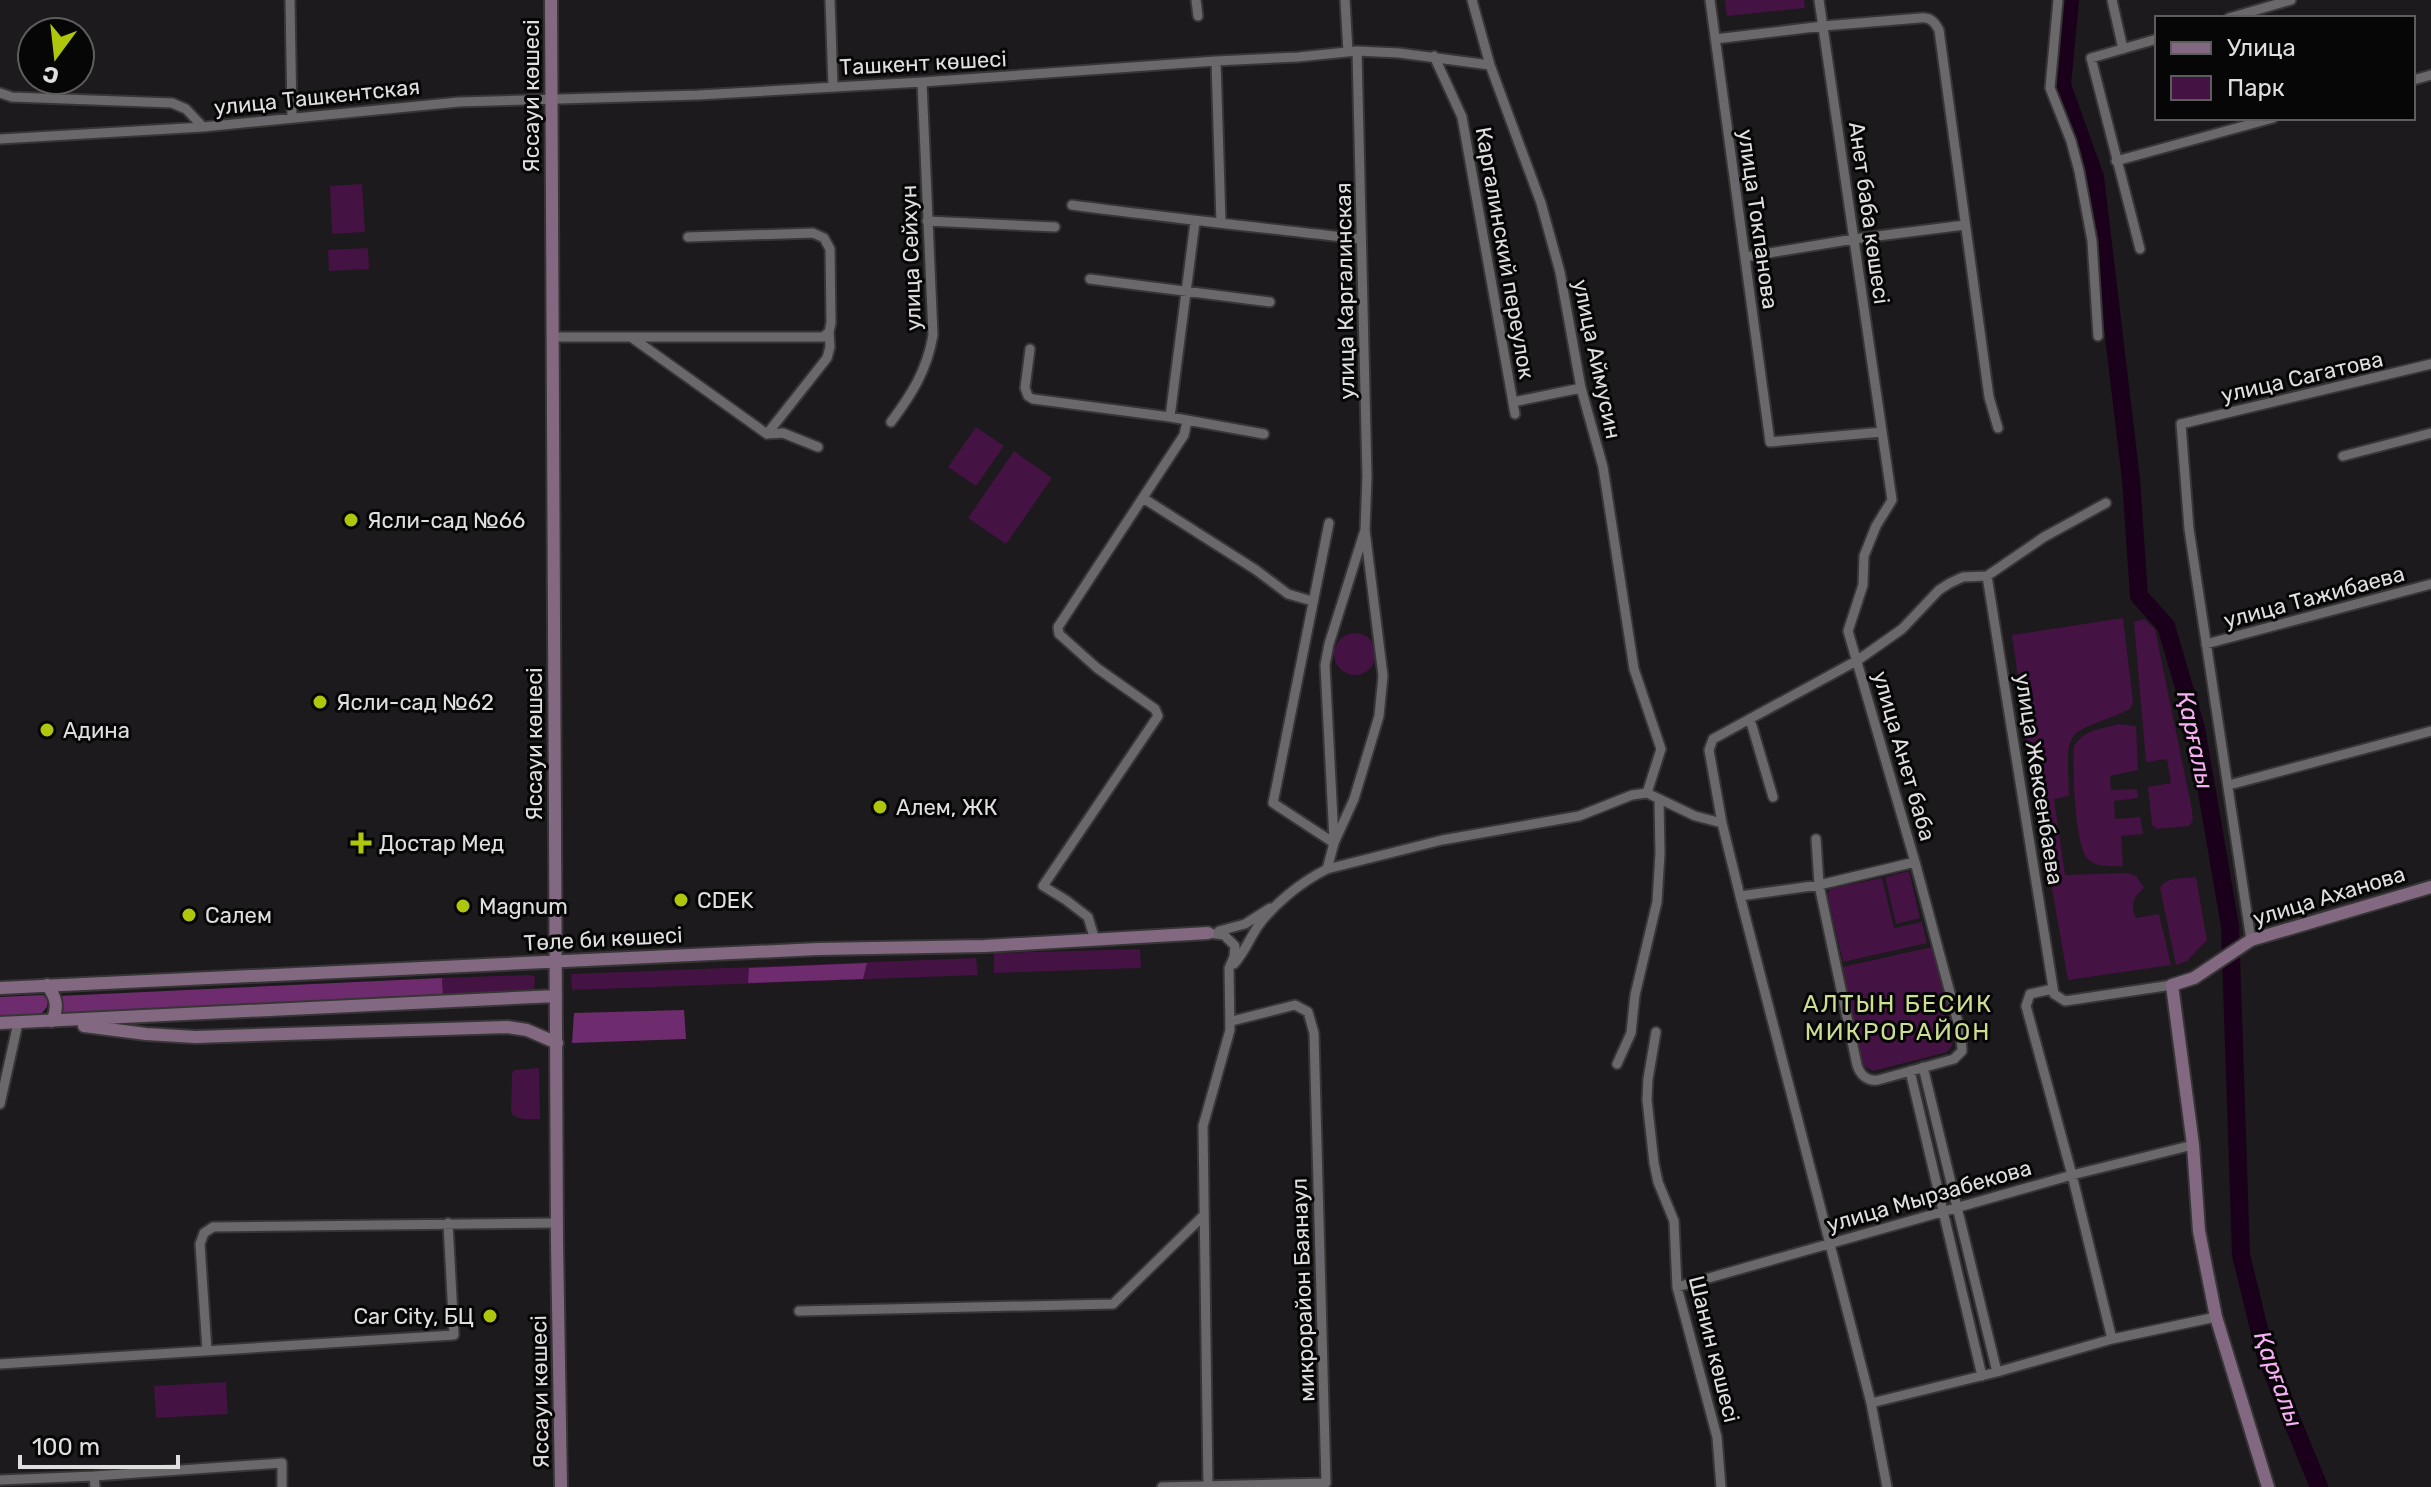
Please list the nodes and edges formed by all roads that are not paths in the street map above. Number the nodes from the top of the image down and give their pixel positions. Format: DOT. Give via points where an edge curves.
graph roads {
  1 [pos="290,0"];
  2 [pos="551,0"];
  3 [pos="830,0"];
  4 [pos="1196,0"];
  5 [pos="1345,0"];
  6 [pos="1472,0"];
  7 [pos="1710,0"];
  8 [pos="1819,0"];
  9 [pos="2058,0"];
  10 [pos="2112,0"];
  11 [pos="2291,0"];
  12 [pos="1198,16"];
  13 [pos="2236,16"];
  14 [pos="1823,26"];
  15 [pos="1715,39"];
  16 [pos="2155,40"];
  17 [pos="2123,49"];
  18 [pos="1353,51"];
  19 [pos="1434,56"];
  20 [pos="1216,61"];
  21 [pos="1490,65"];
  22 [pos="922,82"];
  23 [pos="833,86"];
  24 [pos="0,93"];
  25 [pos="551,100"];
  26 [pos="292,117"];
  27 [pos="2266,120"];
  28 [pos="203,127"];
  29 [pos="0,139"];
  30 [pos="2116,161"];
  31 [pos="1072,205"];
  32 [pos="927,221"];
  33 [pos="1195,222"];
  34 [pos="1221,223"];
  35 [pos="1965,225"];
  36 [pos="1055,227"];
  37 [pos="688,237"];
  38 [pos="1361,239"];
  39 [pos="1854,239"];
  40 [pos="2140,249"];
  41 [pos="1745,257"];
  42 [pos="1090,279"];
  43 [pos="1186,292"];
  44 [pos="1270,302"];
  45 [pos="829,332"];
  46 [pos="2098,336"];
  47 [pos="553,337"];
  48 [pos="631,337"];
  49 [pos="1030,349"];
  50 [pos="2431,364"];
  51 [pos="1581,388"];
  52 [pos="1513,402"];
  53 [pos="1515,414"];
  54 [pos="1170,417"];
  55 [pos="1187,421"];
  56 [pos="891,422"];
  57 [pos="1998,428"];
  58 [pos="1882,432"];
  59 [pos="2431,433"];
  60 [pos="767,434"];
  61 [pos="1264,434"];
  62 [pos="818,447"];
  63 [pos="2343,456"];
  64 [pos="1143,498"];
  65 [pos="2106,503"];
  66 [pos="1329,523"];
  67 [pos="1365,530"];
  68 [pos="1987,576"];
  69 [pos="2431,584"];
  70 [pos="1312,601"];
  71 [pos="2206,644"];
  72 [pos="1858,660"];
  73 [pos="1750,719"];
  74 [pos="2431,731"];
  75 [pos="2229,785"];
  76 [pos="1647,793"];
  77 [pos="1773,797"];
  78 [pos="1659,800"];
  79 [pos="1722,823"];
  80 [pos="1816,839"];
  81 [pos="1334,843"];
  82 [pos="1911,863"];
  83 [pos="1327,869"];
  84 [pos="1819,885"];
  85 [pos="2431,887"];
  86 [pos="1745,895"];
  87 [pos="1283,900"];
  88 [pos="1208,933"];
  89 [pos="1095,940"];
  90 [pos="2246,944"];
  91 [pos="555,961"];
  92 [pos="1229,968"];
  93 [pos="47,985"];
  94 [pos="2172,985"];
  95 [pos="0,988"];
  96 [pos="2052,989"];
  97 [pos="556,996"];
  98 [pos="1232,1021"];
  99 [pos="46,1022"];
  100 [pos="0,1023"];
  101 [pos="18,1023"];
  102 [pos="1656,1032"];
  103 [pos="557,1043"];
  104 [pos="1617,1064"];
  105 [pos="1923,1067"];
  106 [pos="1910,1071"];
  107 [pos="0,1104"];
  108 [pos="2193,1145"];
  109 [pos="2072,1175"];
  110 [pos="1957,1208"];
  111 [pos="1943,1212"];
  112 [pos="1204,1215"];
  113 [pos="448,1223"];
  114 [pos="557,1223"];
  115 [pos="1829,1243"];
  116 [pos="1677,1287"];
  117 [pos="799,1311"];
  118 [pos="2216,1317"];
  119 [pos="2112,1339"];
  120 [pos="207,1351"];
  121 [pos="0,1364"];
  122 [pos="1997,1372"];
  123 [pos="1982,1376"];
  124 [pos="1871,1403"];
  125 [pos="94,1476"];
  126 [pos="0,1480"];
  127 [pos="1208,1486"];
  128 [pos="95,1487"];
  129 [pos="282,1487"];
  130 [pos="561,1487"];
  131 [pos="1162,1487"];
  132 [pos="1721,1487"];
  133 [pos="1887,1487"];
  134 [pos="2268,1487"];
  1 -- 26 [label="street"];
  2 -- 25 [label="main road, Яссауи көшесі"];
  3 -- 23 [label="street"];
  4 -- 12 [label="street"];
  5 -- 18 [label="street, улица Каргалинская"];
  6 -- 21 [label="street, улица Аймусин"];
  7 -- 15 [label="street, улица Токпанова"];
  8 -- 14 [label="street, Анет баба көшесі"];
  9 -- 46 [label="street" via="2050,88 2079,171 2092,241"];
  10 -- 17 [label="street"];
  11 -- 13 [label="street"];
  14 -- 15 [label="street"];
  14 -- 35 [label="street" via="1926,17 1934,21"];
  14 -- 39 [label="street, Анет баба көшесі"];
  15 -- 41 [label="street, улица Токпанова"];
  16 -- 17 [label="street"];
  17 -- 30 [label="street" via="2091,58"];
  18 -- 19 [label="street"];
  18 -- 20 [label="street, Ташкент көшесі"];
  18 -- 38 [label="street, улица Каргалинская"];
  19 -- 21 [label="street"];
  19 -- 52 [label="street, Каргалинский переулок" via="1462,117"];
  20 -- 22 [label="street, Ташкент көшесі"];
  20 -- 34 [label="street"];
  21 -- 51 [label="street, улица Аймусин" via="1541,203"];
  22 -- 23 [label="street, Ташкент көшесі"];
  22 -- 32 [label="street, улица Сейхун"];
  23 -- 25 [label="street, Ташкент көшесі"];
  24 -- 28 [label="street, улица Ташкентская" via="172,103"];
  25 -- 26 [label="street, улица Ташкентская" via="459,102"];
  25 -- 47 [label="main road, Яссауи көшесі"];
  26 -- 28 [label="street, улица Ташкентская"];
  27 -- 30 [label="street"];
  28 -- 29 [label="street"];
  30 -- 40 [label="street"];
  31 -- 33 [label="street"];
  32 -- 36 [label="street"];
  32 -- 56 [label="street, улица Сейхун" via="931,350 920,381"];
  33 -- 34 [label="street"];
  33 -- 43 [label="street"];
  34 -- 38 [label="street"];
  35 -- 39 [label="street"];
  35 -- 57 [label="street"];
  37 -- 45 [label="street" via="813,233 824,238 830,249"];
  38 -- 67 [label="street, улица Каргалинская"];
  39 -- 41 [label="street"];
  39 -- 58 [label="street, Анет баба көшесі"];
  41 -- 58 [label="street, улица Токпанова" via="1770,442"];
  42 -- 43 [label="street"];
  43 -- 44 [label="street"];
  43 -- 54 [label="street"];
  45 -- 48 [label="street" via="823,337"];
  45 -- 60 [label="street" via="827,358"];
  47 -- 48 [label="street"];
  47 -- 91 [label="main road, Яссауи көшесі"];
  48 -- 60 [label="street"];
  49 -- 54 [label="street" via="1025,388 1033,399"];
  50 -- 71 [label="street, улица Сагатова" via="2181,424"];
  51 -- 52 [label="street"];
  51 -- 76 [label="street, улица Аймусин" via="1603,467 1634,669 1661,749"];
  52 -- 53 [label="street, Каргалинский переулок"];
  54 -- 55 [label="street"];
  55 -- 61 [label="street"];
  55 -- 64 [label="street" via="1184,435"];
  58 -- 72 [label="street, Анет баба көшесі" via="1892,500 1864,556 1863,585 1848,631"];
  59 -- 63 [label="street"];
  60 -- 62 [label="street" via="783,433"];
  64 -- 70 [label="street" via="1288,594"];
  64 -- 89 [label="street" via="1058,627 1059,634 1097,668 1158,716 1043,886 1088,917"];
  65 -- 68 [label="street"];
  66 -- 70 [label="street"];
  67 -- 81 [label="street" via="1325,665"];
  67 -- 81 [label="street" via="1383,676 1379,716 1354,799"];
  68 -- 72 [label="street" via="1963,577 1939,590 1902,629"];
  68 -- 96 [label="street, улица Жексенбаева"];
  69 -- 71 [label="street, улица Тажибаева"];
  70 -- 81 [label="street" via="1273,803"];
  71 -- 75 [label="street"];
  72 -- 73 [label="street"];
  72 -- 82 [label="street, улица Анет баба"];
  73 -- 77 [label="street"];
  73 -- 79 [label="street" via="1710,744"];
  74 -- 75 [label="street"];
  75 -- 90 [label="street"];
  76 -- 78 [label="street"];
  76 -- 83 [label="street" via="1579,816 1442,840"];
  78 -- 79 [label="street"];
  78 -- 104 [label="street" via="1657,902 1631,1033"];
  79 -- 86 [label="street"];
  80 -- 84 [label="street"];
  81 -- 83 [label="street"];
  82 -- 84 [label="street"];
  82 -- 105 [label="street, улица Анет баба" via="1963,1047 1958,1057"];
  83 -- 87 [label="street"];
  84 -- 86 [label="street"];
  84 -- 106 [label="street, улица Анет баба" via="1858,1069 1874,1081"];
  85 -- 90 [label="main road, улица Аханова"];
  86 -- 115 [label="street"];
  87 -- 88 [label="street" via="1245,924"];
  87 -- 92 [label="street"];
  88 -- 89 [label="main road, Төле би көшесі"];
  88 -- 92 [label="street" via="1224,935 1235,946"];
  89 -- 91 [label="main road, Төле би көшесі"];
  90 -- 94 [label="main road" via="2194,978"];
  91 -- 93 [label="main road, Төле би көшесі"];
  91 -- 97 [label="main road, Яссауи көшесі"];
  92 -- 98 [label="street"];
  93 -- 95 [label="main road, Төле би көшесі"];
  93 -- 99 [label="main road" via="56,1000 55,1014"];
  94 -- 96 [label="street" via="2065,1001"];
  94 -- 108 [label="main road"];
  96 -- 109 [label="street" via="2030,994 2026,1006"];
  97 -- 99 [label="main road"];
  97 -- 103 [label="main road, Яссауи көшесі"];
  98 -- 112 [label="street" via="1203,1126"];
  98 -- 127 [label="street, микрорайон Баянаул" via="1295,1005 1308,1012 1314,1033 1326,1483"];
  99 -- 101 [label="main road"];
  99 -- 103 [label="main road" via="194,1037 507,1027"];
  100 -- 101 [label="main road"];
  101 -- 107 [label="street"];
  102 -- 116 [label="street, Шанин көшесі" via="1647,1100 1658,1182 1674,1221"];
  103 -- 114 [label="main road, Яссауи көшесі"];
  105 -- 106 [label="street, улица Анет баба"];
  105 -- 110 [label="street"];
  106 -- 111 [label="street"];
  108 -- 109 [label="street, улица Мырзабекова"];
  108 -- 118 [label="main road" via="2199,1231"];
  109 -- 110 [label="street, улица Мырзабекова"];
  109 -- 119 [label="street"];
  110 -- 111 [label="street, улица Мырзабекова"];
  110 -- 122 [label="street"];
  111 -- 115 [label="street, улица Мырзабекова"];
  111 -- 123 [label="street"];
  112 -- 117 [label="street" via="1113,1304"];
  112 -- 127 [label="street"];
  113 -- 114 [label="street"];
  113 -- 120 [label="street" via="454,1335"];
  113 -- 120 [label="street" via="213,1227 200,1244"];
  114 -- 130 [label="main road, Яссауи көшесі"];
  115 -- 116 [label="street, улица Мырзабекова"];
  115 -- 124 [label="street"];
  116 -- 132 [label="street, Шанин көшесі" via="1717,1437"];
  118 -- 119 [label="street"];
  118 -- 134 [label="main road"];
  119 -- 122 [label="street"];
  120 -- 121 [label="street"];
  122 -- 123 [label="street"];
  123 -- 124 [label="street"];
  124 -- 133 [label="street"];
  125 -- 126 [label="street"];
  125 -- 128 [label="street"];
  125 -- 129 [label="street" via="282,1463"];
  127 -- 131 [label="street, микрорайон Баянаул"];
}
